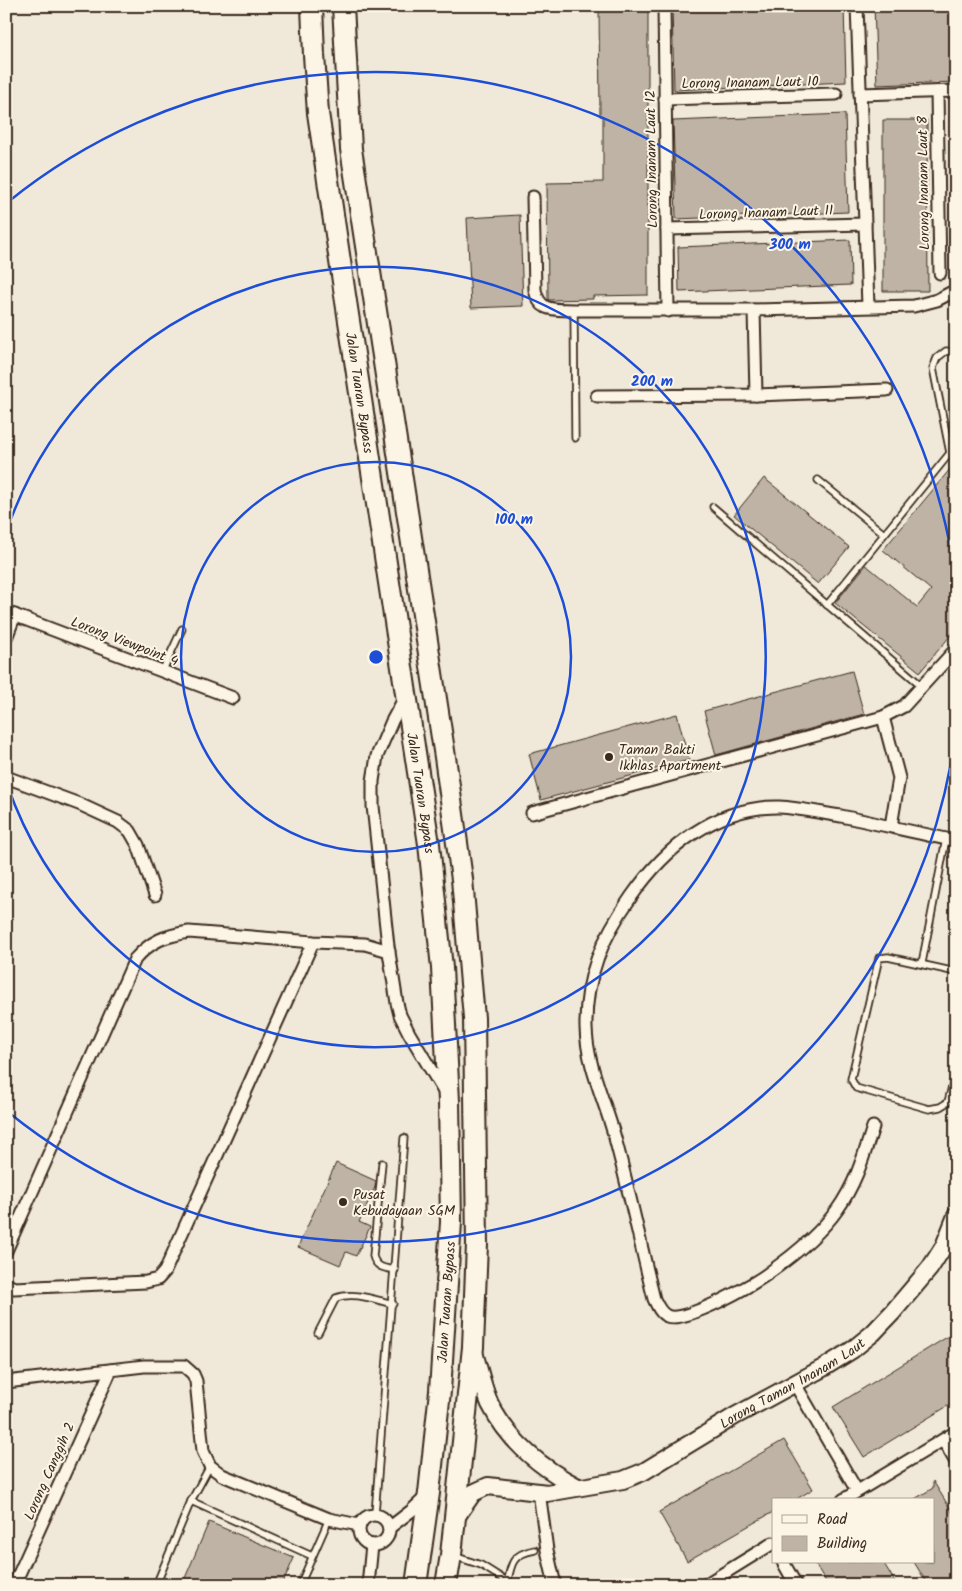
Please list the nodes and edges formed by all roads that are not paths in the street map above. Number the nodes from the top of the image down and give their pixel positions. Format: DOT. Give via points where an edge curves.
graph roads {
  1 [pos="312,6"];
  2 [pos="343,6"];
  3 [pos="664,6"];
  4 [pos="857,6"];
  5 [pos="956,91"];
  6 [pos="937,92"];
  7 [pos="836,94"];
  8 [pos="860,94"];
  9 [pos="665,99"];
  10 [pos="533,197"];
  11 [pos="865,224"];
  12 [pos="667,229"];
  13 [pos="940,273"];
  14 [pos="956,290"];
  15 [pos="868,306"];
  16 [pos="574,310"];
  17 [pos="754,310"];
  18 [pos="668,311"];
  19 [pos="956,352"];
  20 [pos="887,390"];
  21 [pos="756,395"];
  22 [pos="597,396"];
  23 [pos="576,438"];
  24 [pos="953,453"];
  25 [pos="818,480"];
  26 [pos="713,507"];
  27 [pos="884,534"];
  28 [pos="827,605"];
  29 [pos="11,614"];
  30 [pos="182,629"];
  31 [pos="6,638"];
  32 [pos="956,649"];
  33 [pos="162,672"];
  34 [pos="922,687"];
  35 [pos="406,694"];
  36 [pos="233,698"];
  37 [pos="883,717"];
  38 [pos="6,776"];
  39 [pos="532,813"];
  40 [pos="891,826"];
  41 [pos="951,840"];
  42 [pos="154,895"];
  43 [pos="387,934"];
  44 [pos="313,942"];
  45 [pos="365,944"];
  46 [pos="389,951"];
  47 [pos="922,963"];
  48 [pos="956,972"];
  49 [pos="956,1070"];
  50 [pos="449,1101"];
  51 [pos="873,1127"];
  52 [pos="404,1138"];
  53 [pos="382,1163"];
  54 [pos="956,1216"];
  55 [pos="6,1251"];
  56 [pos="395,1270"];
  57 [pos="6,1284"];
  58 [pos="393,1304"];
  59 [pos="318,1333"];
  60 [pos="473,1347"];
  61 [pos="111,1370"];
  62 [pos="7,1383"];
  63 [pos="795,1384"];
  64 [pos="956,1432"];
  65 [pos="943,1440"];
  66 [pos="956,1462"];
  67 [pos="210,1466"];
  68 [pos="578,1487"];
  69 [pos="857,1491"];
  70 [pos="539,1492"];
  71 [pos="429,1493"];
  72 [pos="846,1498"];
  73 [pos="191,1502"];
  74 [pos="375,1514"];
  75 [pos="329,1519"];
  76 [pos="454,1520"];
  77 [pos="359,1525"];
  78 [pos="389,1528"];
  79 [pos="372,1545"];
  80 [pos="772,1545"];
  81 [pos="535,1550"];
  82 [pos="451,1555"];
  83 [pos="312,1556"];
  84 [pos="784,1564"];
  85 [pos="508,1583"];
  86 [pos="14,1585"];
  87 [pos="156,1585"];
  88 [pos="300,1585"];
  89 [pos="368,1585"];
  90 [pos="416,1585"];
  91 [pos="446,1585"];
  92 [pos="555,1585"];
  93 [pos="705,1585"];
  94 [pos="796,1585"];
  1 -- 35 [label="highway, Jalan Tuaran Bypass" via="318,113"];
  2 -- 60 [label="highway, Jalan Tuaran Bypass" via="351,149 462,879 474,1018 477,1244"];
  3 -- 9 [label="street, Lorong Inanam Laut 12"];
  4 -- 8 [label="street"];
  5 -- 6 [label="street"];
  6 -- 8 [label="street"];
  6 -- 13 [label="street, Lorong Inanam Laut 8"];
  7 -- 9 [label="street, Lorong Inanam Laut 10"];
  8 -- 11 [label="street"];
  9 -- 12 [label="street, Lorong Inanam Laut 12"];
  10 -- 16 [label="street" via="537,299 540,305 548,308"];
  11 -- 12 [label="street, Lorong Inanam Laut 11"];
  11 -- 15 [label="street"];
  12 -- 18 [label="street, Lorong Inanam Laut 12"];
  14 -- 15 [label="street" via="925,304"];
  15 -- 17 [label="street"];
  16 -- 18 [label="street"];
  16 -- 23 [label="lane"];
  17 -- 18 [label="street"];
  17 -- 21 [label="street"];
  19 -- 24 [label="lane" via="946,351 937,358 933,368"];
  20 -- 21 [label="street"];
  21 -- 22 [label="street"];
  24 -- 27 [label="lane"];
  25 -- 27 [label="lane"];
  26 -- 28 [label="lane"];
  27 -- 28 [label="lane"];
  28 -- 34 [label="lane"];
  29 -- 31 [label="street"];
  29 -- 33 [label="street, Lorong Viewpoint 4"];
  30 -- 33 [label="lane"];
  32 -- 34 [label="street"];
  33 -- 36 [label="street, Lorong Viewpoint 4"];
  34 -- 37 [label="street" via="904,706"];
  35 -- 43 [label="street" via="377,756 373,781"];
  35 -- 50 [label="highway, Jalan Tuaran Bypass" via="429,844 441,959"];
  37 -- 39 [label="street"];
  37 -- 40 [label="street" via="899,778"];
  38 -- 42 [label="street" via="79,804 130,831 138,845"];
  40 -- 41 [label="street"];
  40 -- 51 [label="street" via="777,807 726,816 688,836 638,887 603,941 593,968 586,1030 654,1299 668,1317 687,1316 746,1287 770,1273 815,1235 836,1212 857,1177"];
  41 -- 47 [label="lane"];
  43 -- 45 [label="street"];
  43 -- 46 [label="street"];
  44 -- 45 [label="street"];
  44 -- 55 [label="street" via="190,932 173,935 145,947 135,959"];
  44 -- 57 [label="street" via="165,1270 158,1279 14,1288"];
  45 -- 46 [label="street"];
  46 -- 50 [label="street" via="400,1015"];
  47 -- 48 [label="lane"];
  47 -- 49 [label="lane" via="879,958 851,1079 856,1088 929,1109 948,1102"];
  50 -- 71 [label="highway, Jalan Tuaran Bypass" via="451,1222 440,1391"];
  52 -- 56 [label="lane"];
  53 -- 56 [label="lane" via="373,1256 379,1266"];
  54 -- 63 [label="main road, Lorong Taman Inanam Laut" via="944,1246 930,1268 892,1314 852,1350"];
  56 -- 58 [label="lane"];
  58 -- 59 [label="lane" via="352,1295 336,1298"];
  58 -- 74 [label="lane"];
  60 -- 68 [label="main road" via="489,1402 512,1437 541,1465"];
  60 -- 76 [label="highway, Jalan Tuaran Bypass"];
  61 -- 62 [label="street"];
  61 -- 67 [label="street" via="176,1365 189,1369 196,1382 203,1451"];
  61 -- 86 [label="street, Lorong Canggih 2"];
  63 -- 68 [label="main road, Lorong Taman Inanam Laut" via="735,1416 644,1472 623,1480"];
  63 -- 69 [label="street"];
  64 -- 65 [label="street"];
  65 -- 66 [label="street"];
  65 -- 69 [label="street"];
  67 -- 73 [label="lane"];
  67 -- 75 [label="street" via="222,1475"];
  68 -- 70 [label="main road, Lorong Taman Inanam Laut"];
  69 -- 72 [label="street"];
  70 -- 76 [label="main road, Lorong Taman Inanam Laut" via="488,1486 468,1498"];
  70 -- 92 [label="street"];
  71 -- 78 [label="street"];
  71 -- 90 [label="highway, Jalan Tuaran Bypass"];
  73 -- 83 [label="lane"];
  73 -- 87 [label="lane"];
  74 -- 77 [label="street" via="365,1517"];
  74 -- 78 [label="street" via="385,1519"];
  75 -- 77 [label="street"];
  75 -- 83 [label="lane"];
  76 -- 82 [label="highway, Jalan Tuaran Bypass"];
  77 -- 79 [label="street" via="361,1538"];
  78 -- 79 [label="street" via="385,1541"];
  79 -- 89 [label="street"];
  80 -- 93 [label="street"];
  81 -- 85 [label="lane" via="515,1558"];
  82 -- 85 [label="lane" via="481,1565"];
  82 -- 91 [label="highway, Jalan Tuaran Bypass"];
  83 -- 88 [label="lane"];
  84 -- 94 [label="street"];
}
